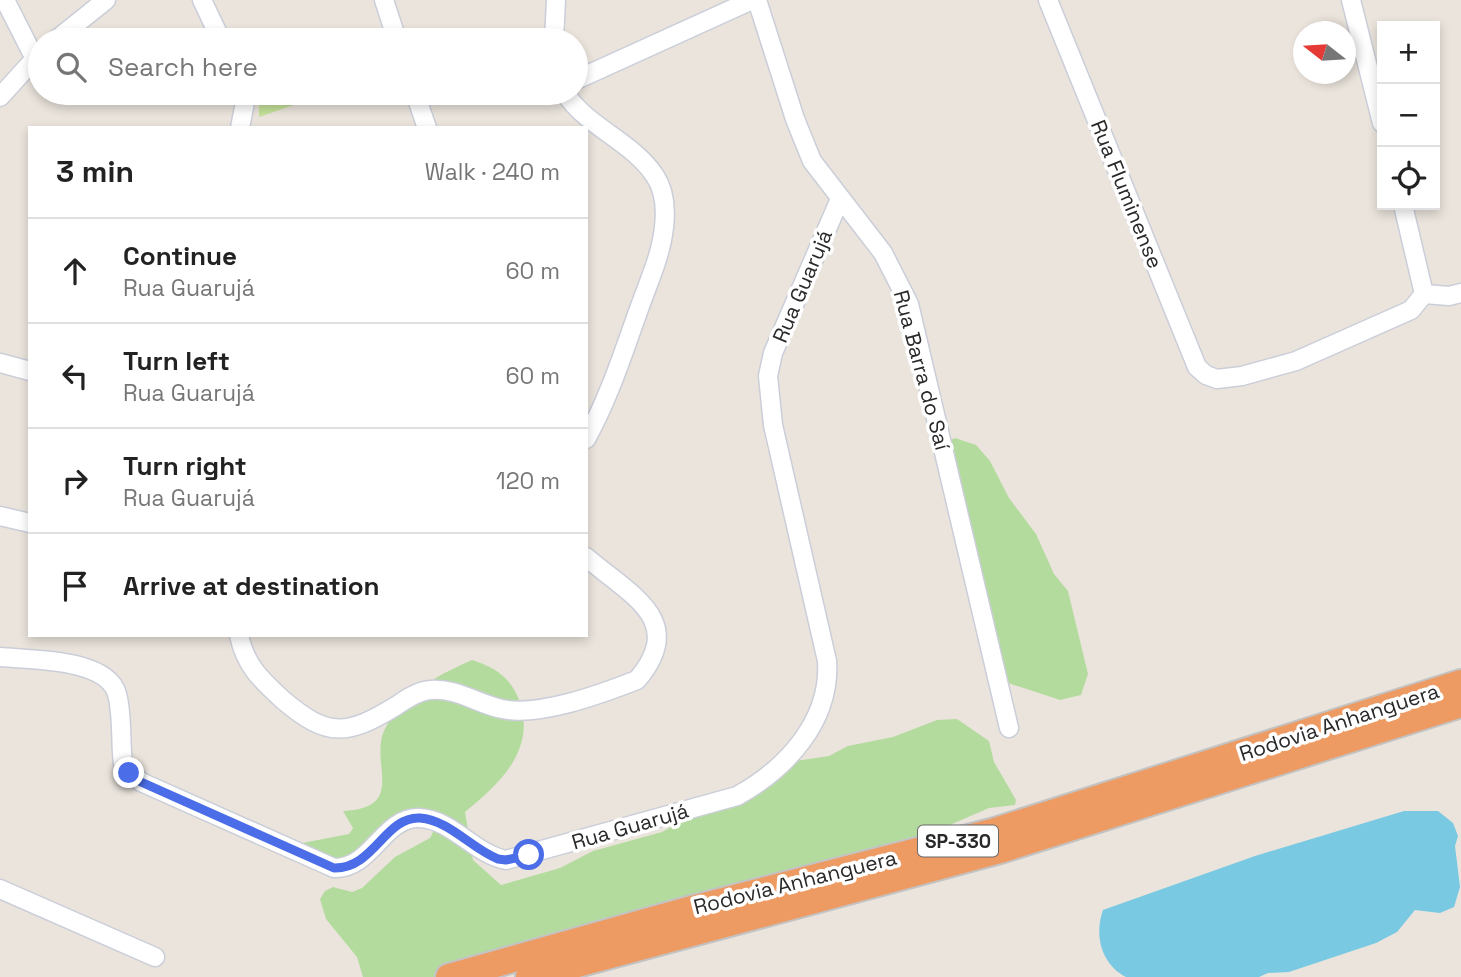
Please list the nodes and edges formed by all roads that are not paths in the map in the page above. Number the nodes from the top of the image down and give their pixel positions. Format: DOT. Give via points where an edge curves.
graph roads {
  1 [pos="5,0"];
  2 [pos="106,0"];
  3 [pos="202,0"];
  4 [pos="384,0"];
  5 [pos="556,0"];
  6 [pos="755,0"];
  7 [pos="1048,0"];
  8 [pos="1351,0"];
  9 [pos="71,28"];
  10 [pos="215,28"];
  11 [pos="393,28"];
  12 [pos="555,28"];
  13 [pos="28,40"];
  14 [pos="28,65"];
  15 [pos="588,75"];
  16 [pos="0,97"];
  17 [pos="1377,103"];
  18 [pos="244,105"];
  19 [pos="419,105"];
  20 [pos="573,105"];
  21 [pos="240,126"];
  22 [pos="426,126"];
  23 [pos="840,199"];
  24 [pos="1404,210"];
  25 [pos="1461,293"];
  26 [pos="1424,294"];
  27 [pos="0,363"];
  28 [pos="27,366"];
  29 [pos="588,435"];
  30 [pos="0,516"];
  31 [pos="28,523"];
  32 [pos="588,558"];
  33 [pos="240,637"];
  34 [pos="0,657"];
  35 [pos="1461,683"];
  36 [pos="1461,704"];
  37 [pos="1009,728"];
  38 [pos="0,889"];
  39 [pos="155,957"];
  40 [pos="449,977"];
  41 [pos="529,977"];
  1 -- 13 [label="street"];
  2 -- 9 [label="street"];
  3 -- 10 [label="street"];
  4 -- 11 [label="street"];
  5 -- 12 [label="street"];
  6 -- 15 [label="street"];
  6 -- 23 [label="street, Rua Barra do Saí" via="812,160"];
  7 -- 26 [label="street, Rua Fluminense" via="1197,367 1206,375 1217,379 1242,376 1296,361 1411,310"];
  8 -- 17 [label="street"];
  14 -- 16 [label="street"];
  18 -- 21 [label="street"];
  19 -- 22 [label="street"];
  20 -- 29 [label="street" via="644,161 665,203 659,253 611,387"];
  23 -- 34 [label="street, Rua Guarujá" via="768,376 773,425 827,661 825,695 818,715 784,763 737,796 506,860 490,856 433,821 409,819 358,862 334,868 129,773 123,764 117,694 103,674 82,666"];
  23 -- 37 [label="street, Rua Barra do Saí" via="883,253 909,303"];
  24 -- 26 [label="street"];
  25 -- 26 [label="street"];
  27 -- 28 [label="street"];
  30 -- 31 [label="street"];
  32 -- 33 [label="street" via="655,619 659,644 637,680 537,710 501,709 444,690 427,690 367,724 328,730 300,715 249,668"];
  35 -- 40 [label="highway, Rodovia Anhanguera / SP-330" via="995,831"];
  36 -- 41 [label="highway, Rodovia Anhanguera / SP-330" via="1000,850"];
  38 -- 39 [label="street"];
}
